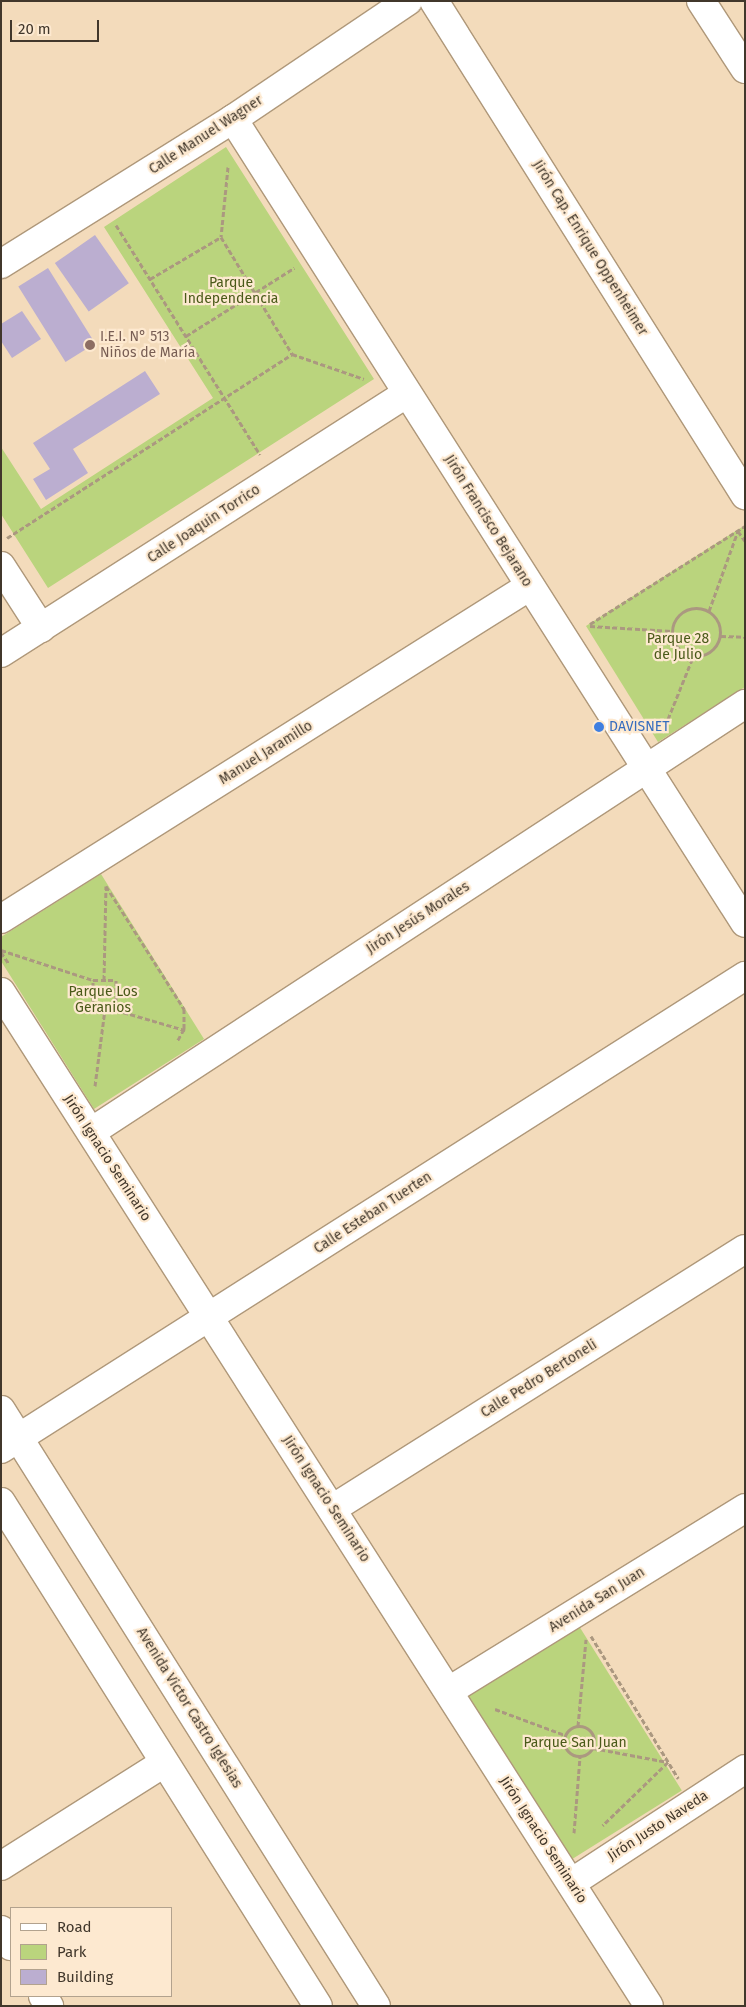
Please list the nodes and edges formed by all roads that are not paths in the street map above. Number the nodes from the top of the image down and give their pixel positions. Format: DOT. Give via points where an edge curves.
graph roads {
  1 [pos="408,1"];
  2 [pos="434,1"];
  3 [pos="702,1"];
  4 [pos="745,69"];
  5 [pos="233,118"];
  6 [pos="1,264"];
  7 [pos="407,393"];
  8 [pos="745,495"];
  9 [pos="1,566"];
  10 [pos="530,586"];
  11 [pos="41,628"];
  12 [pos="1,653"];
  13 [pos="745,704"];
  14 [pos="646,768"];
  15 [pos="745,923"];
  16 [pos="5,931"];
  17 [pos="745,976"];
  18 [pos="6,980"];
  19 [pos="91,1132"];
  20 [pos="745,1249"];
  21 [pos="209,1317"];
  22 [pos="1,1410"];
  23 [pos="10,1444"];
  24 [pos="1,1502"];
  25 [pos="745,1508"];
  26 [pos="332,1510"];
  27 [pos="449,1691"];
  28 [pos="164,1763"];
  29 [pos="745,1769"];
  30 [pos="1,1866"];
  31 [pos="571,1883"];
  32 [pos="1,1930"];
  33 [pos="10,1944"];
  34 [pos="318,2006"];
  35 [pos="376,2006"];
  36 [pos="649,2006"];
  1 -- 5 [label="street, Calle Manuel Wagner"];
  2 -- 8 [label="street, Jirón Cap. Enrique Oppenheimer"];
  3 -- 4 [label="street"];
  5 -- 6 [label="street, Calle Manuel Wagner"];
  5 -- 7 [label="street, Jirón Francisco Bejarano"];
  7 -- 10 [label="street, Jirón Francisco Bejarano"];
  7 -- 11 [label="street, Calle Joaquin Torrico"];
  9 -- 11 [label="street"];
  10 -- 14 [label="street, Jirón Francisco Bejarano"];
  10 -- 16 [label="street, Manuel Jaramillo" via="93,862"];
  11 -- 12 [label="street, Calle Joaquin Torrico"];
  13 -- 14 [label="street, Jirón Jesús Morales"];
  14 -- 15 [label="street, Jirón Francisco Bejarano"];
  14 -- 19 [label="street, Jirón Jesús Morales"];
  17 -- 21 [label="street, Calle Esteban Tuerten"];
  18 -- 19 [label="street, Jirón Ignacio Seminario"];
  19 -- 21 [label="street, Jirón Ignacio Seminario"];
  20 -- 26 [label="street, Calle Pedro Bertoneli"];
  21 -- 23 [label="street, Calle Esteban Tuerten"];
  21 -- 26 [label="street, Jirón Ignacio Seminario"];
  22 -- 23 [label="street, Avenida Victor Castro Iglesias"];
  23 -- 35 [label="street, Avenida Victor Castro Iglesias"];
  24 -- 28 [label="street"];
  25 -- 27 [label="street, Avenida San Juan"];
  26 -- 27 [label="street, Jirón Ignacio Seminario"];
  27 -- 31 [label="street, Jirón Ignacio Seminario"];
  28 -- 30 [label="street"];
  28 -- 34 [label="street"];
  29 -- 31 [label="street, Jirón Justo Naveda"];
  31 -- 36 [label="street, Jirón Ignacio Seminario"];
  32 -- 33 [label="street"];
}
